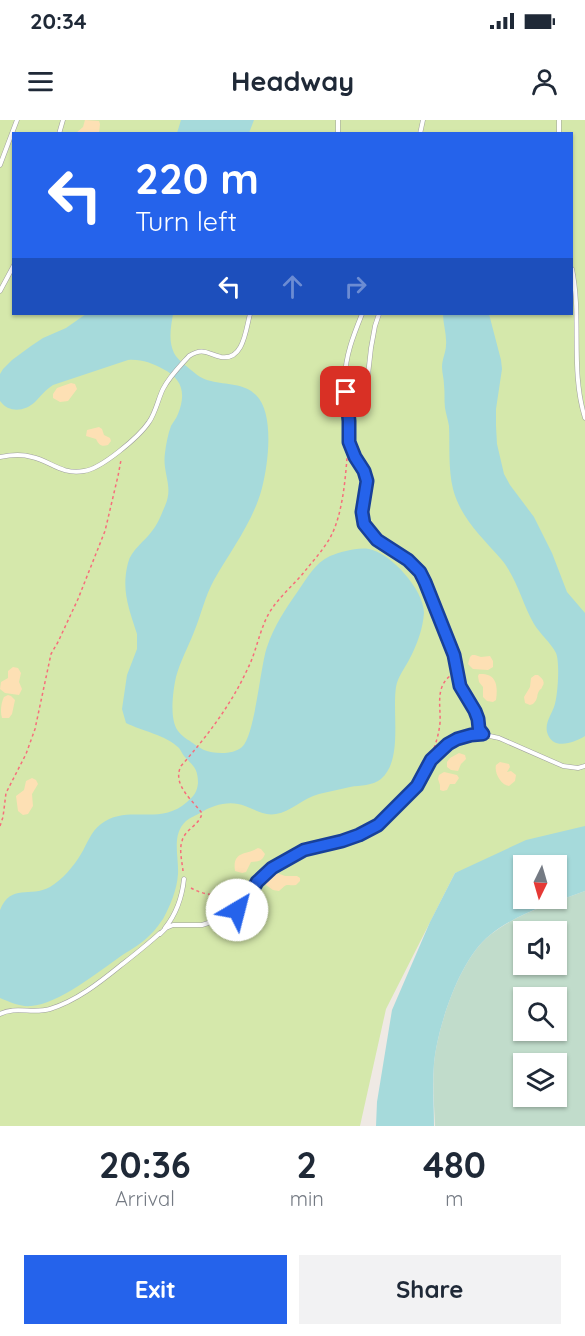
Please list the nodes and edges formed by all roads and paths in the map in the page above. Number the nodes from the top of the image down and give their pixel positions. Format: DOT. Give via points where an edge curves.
graph roads {
  1 [pos="12,133"];
  2 [pos="0,165"];
  3 [pos="12,269"];
  4 [pos="573,276"];
  5 [pos="0,291"];
  6 [pos="250,315"];
  7 [pos="362,315"];
  8 [pos="379,315"];
  9 [pos="585,418"];
  10 [pos="349,421"];
  11 [pos="123,447"];
  12 [pos="0,457"];
  13 [pos="348,457"];
  14 [pos="458,672"];
  15 [pos="483,734"];
  16 [pos="432,756"];
  17 [pos="585,766"];
  18 [pos="0,826"];
  19 [pos="184,879"];
  20 [pos="257,882"];
  21 [pos="159,934"];
  22 [pos="0,1014"];
  1 -- 2 [label="lane"];
  3 -- 5 [label="lane"];
  4 -- 9 [label="lane" via="577,377"];
  6 -- 11 [label="lane" via="238,352 224,357 206,351 189,356 164,387 150,422"];
  7 -- 10 [label="lane" via="346,367"];
  8 -- 10 [label="lane" via="367,384"];
  10 -- 14 [label="lane" via="349,442 367,481 364,524 377,540 420,572"];
  11 -- 12 [label="lane" via="85,471 67,471 32,457"];
  11 -- 18 [label="path" via="105,531 51,654 35,729 6,793"];
  13 -- 19 [label="path" via="330,538 277,602 237,691 178,772 180,785 202,813 201,820 182,840"];
  14 -- 15 [label="lane" via="460,686"];
  14 -- 16 [label="path" via="441,686 440,726"];
  15 -- 17 [label="lane" via="563,766"];
  15 -- 20 [label="lane" via="448,744 431,760 417,786 378,825 342,841 304,850 272,868"];
  19 -- 20 [label="path" via="196,891 217,896 233,895"];
  19 -- 21 [label="lane" via="178,908"];
  20 -- 21 [label="lane" via="247,900 224,918 202,925 173,926"];
  21 -- 22 [label="lane" via="108,976 67,1002 43,1011"];
}
